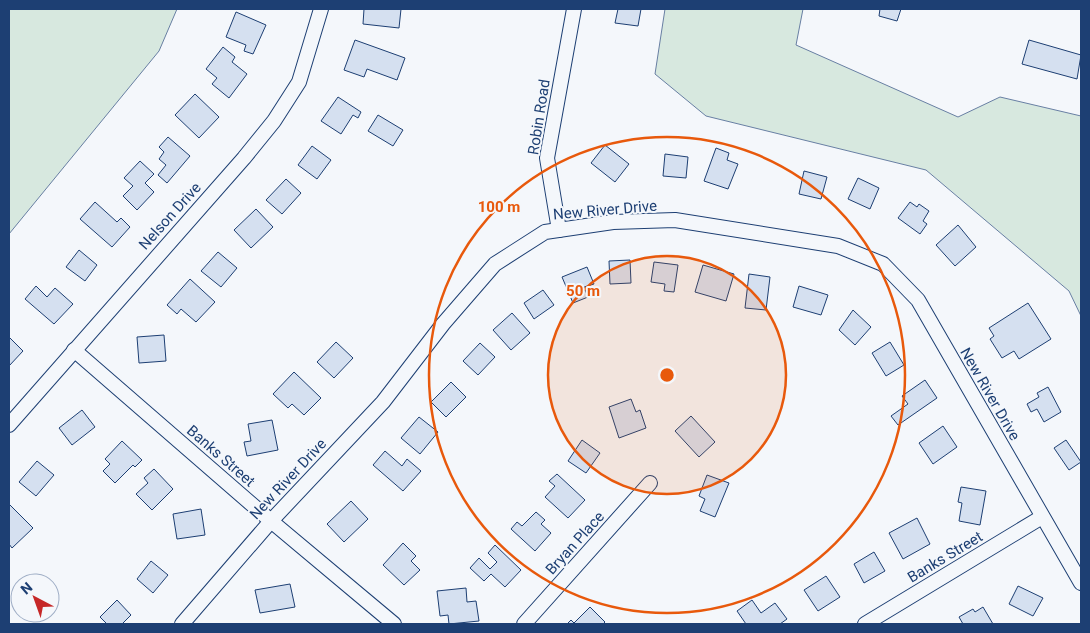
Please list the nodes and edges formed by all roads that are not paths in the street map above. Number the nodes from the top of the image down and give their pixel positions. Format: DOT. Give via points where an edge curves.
graph roads {
  1 [pos="321,9"];
  2 [pos="574,9"];
  3 [pos="559,230"];
  4 [pos="74,350"];
  5 [pos="9,425"];
  6 [pos="650,482"];
  7 [pos="1042,517"];
  8 [pos="271,521"];
  9 [pos="1081,583"];
  10 [pos="182,624"];
  11 [pos="394,624"];
  12 [pos="524,624"];
  13 [pos="865,624"];
  1 -- 4 [label="street, Nelson Drive" via="299,82 274,121"];
  2 -- 3 [label="street, Robin Road" via="547,158"];
  3 -- 7 [label="street, New River Drive" via="613,222 675,220 838,246 883,264 918,300"];
  3 -- 8 [label="street, New River Drive" via="545,232 495,264 443,324 383,402"];
  4 -- 5 [label="street, Nelson Drive"];
  4 -- 8 [label="street, Banks Street"];
  6 -- 12 [label="street, Bryan Place"];
  7 -- 9 [label="street, New River Drive"];
  7 -- 13 [label="street, Banks Street"];
  8 -- 10 [label="street, New River Drive"];
  8 -- 11 [label="street, Banks Street"];
}
